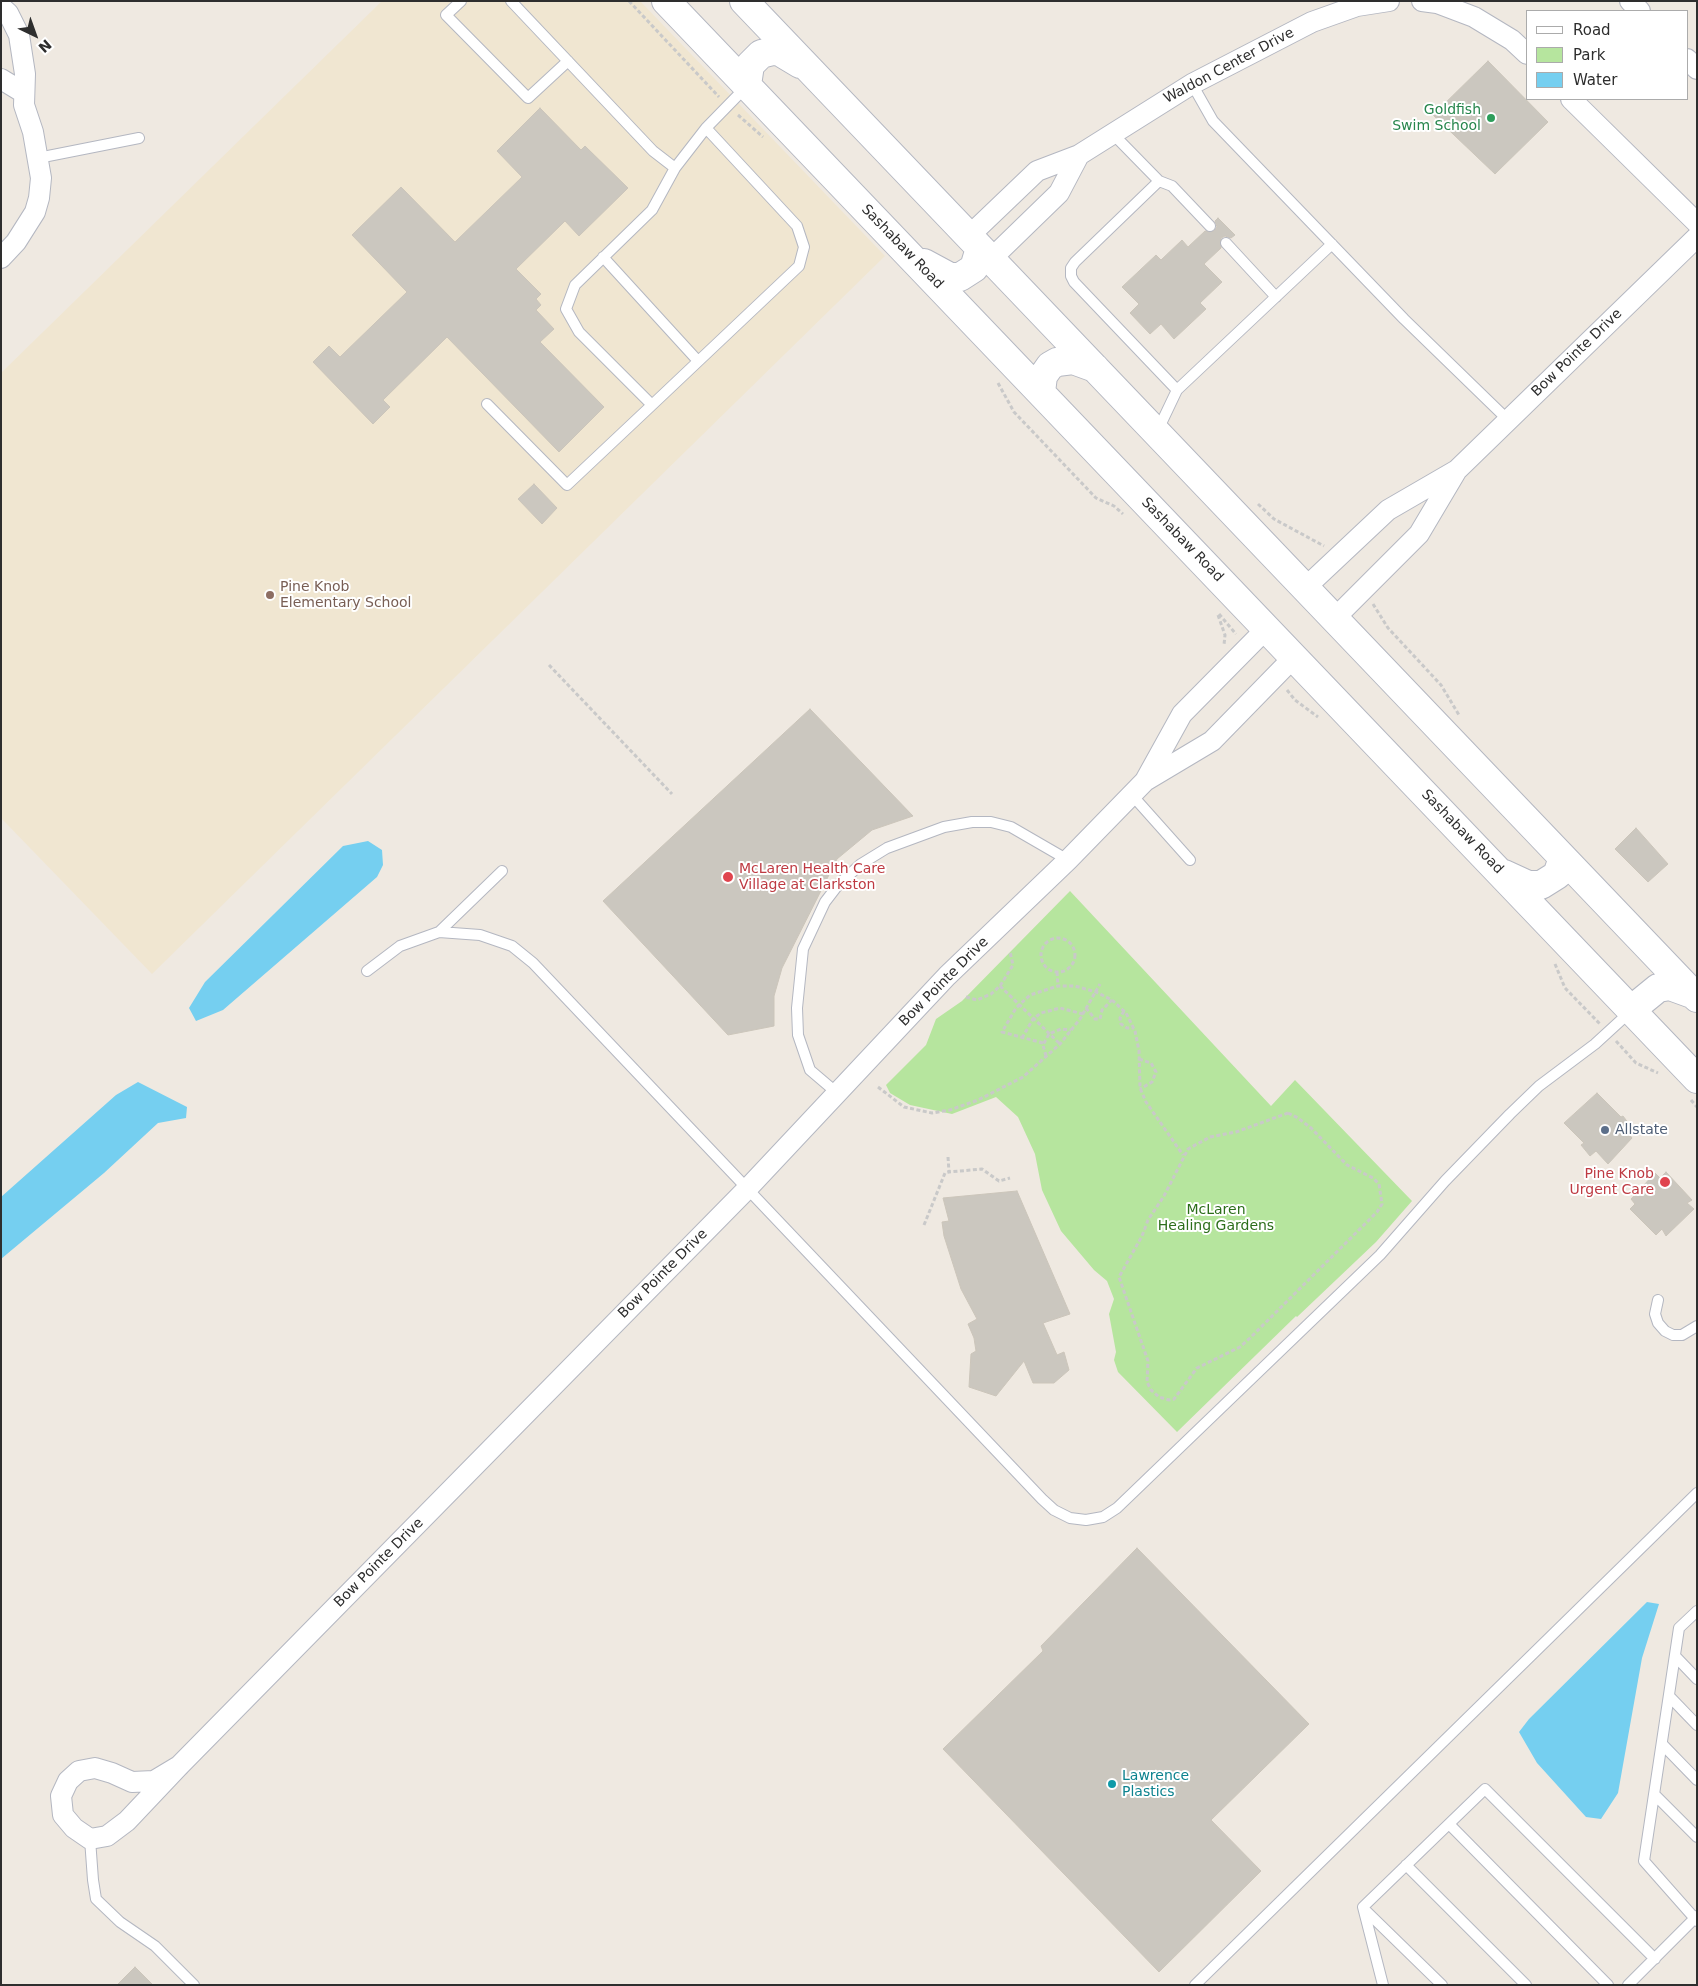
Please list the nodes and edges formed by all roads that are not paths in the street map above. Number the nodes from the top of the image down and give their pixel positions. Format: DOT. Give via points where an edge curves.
graph roads {
  1 [pos="461,1"];
  2 [pos="511,1"];
  3 [pos="666,1"];
  4 [pos="744,1"];
  5 [pos="1389,1"];
  6 [pos="1422,1"];
  7 [pos="1630,1"];
  8 [pos="1,7"];
  9 [pos="1639,10"];
  10 [pos="1526,53"];
  11 [pos="1688,60"];
  12 [pos="568,61"];
  13 [pos="808,68"];
  14 [pos="1697,69"];
  15 [pos="1,80"];
  16 [pos="1192,84"];
  17 [pos="747,85"];
  18 [pos="24,93"];
  19 [pos="1573,100"];
  20 [pos="706,128"];
  21 [pos="1112,133"];
  22 [pos="139,138"];
  23 [pos="1079,155"];
  24 [pos="38,158"];
  25 [pos="675,168"];
  26 [pos="1159,181"];
  27 [pos="1697,223"];
  28 [pos="1210,226"];
  29 [pos="1697,237"];
  30 [pos="1226,243"];
  31 [pos="1332,244"];
  32 [pos="980,248"];
  33 [pos="908,253"];
  34 [pos="603,257"];
  35 [pos="1,258"];
  36 [pos="1276,297"];
  37 [pos="698,361"];
  38 [pos="1095,368"];
  39 [pos="1177,390"];
  40 [pos="1041,392"];
  41 [pos="487,404"];
  42 [pos="652,405"];
  43 [pos="1508,420"];
  44 [pos="1157,433"];
  45 [pos="1457,470"];
  46 [pos="1305,588"];
  47 [pos="1334,619"];
  48 [pos="1266,629"];
  49 [pos="1294,657"];
  50 [pos="1138,788"];
  51 [pos="1563,858"];
  52 [pos="1068,860"];
  53 [pos="1190,860"];
  54 [pos="502,871"];
  55 [pos="1500,872"];
  56 [pos="439,932"];
  57 [pos="367,971"];
  58 [pos="1695,996"];
  59 [pos="1631,1010"];
  60 [pos="1692,1087"];
  61 [pos="837,1093"];
  62 [pos="748,1188"];
  63 [pos="1658,1300"];
  64 [pos="1697,1326"];
  65 [pos="1697,1493"];
  66 [pos="1697,1611"];
  67 [pos="1675,1656"];
  68 [pos="1697,1680"];
  69 [pos="1669,1696"];
  70 [pos="1697,1725"];
  71 [pos="1662,1744"];
  72 [pos="179,1766"];
  73 [pos="1697,1780"];
  74 [pos="1654,1794"];
  75 [pos="1449,1824"];
  76 [pos="1697,1837"];
  77 [pos="90,1839"];
  78 [pos="1406,1865"];
  79 [pos="1363,1907"];
  80 [pos="1696,1919"];
  81 [pos="1655,1959"];
  82 [pos="194,1985"];
  83 [pos="1195,1985"];
  84 [pos="1383,1985"];
  85 [pos="1442,1985"];
  86 [pos="1526,1985"];
  87 [pos="1608,1985"];
  88 [pos="1628,1985"];
  1 -- 12 [label="lane" via="446,15 528,98"];
  2 -- 12 [label="lane"];
  3 -- 17 [label="main road, Sashabaw Road"];
  4 -- 13 [label="main road"];
  5 -- 16 [label="street, Waldon Center Drive" via="1357,6 1312,22"];
  6 -- 10 [label="street" via="1474,17 1512,40"];
  7 -- 9 [label="street"];
  8 -- 18 [label="street" via="8,13 19,35 25,74"];
  11 -- 14 [label="street"];
  12 -- 25 [label="lane" via="653,151"];
  13 -- 17 [label="main road" via="780,52 766,52 750,65"];
  13 -- 32 [label="main road"];
  15 -- 18 [label="street"];
  16 -- 21 [label="street, Waldon Center Drive"];
  16 -- 31 [label="lane" via="1212,121"];
  17 -- 20 [label="lane"];
  17 -- 33 [label="main road, Sashabaw Road"];
  18 -- 24 [label="street" via="24,105"];
  19 -- 27 [label="street"];
  20 -- 25 [label="lane"];
  20 -- 37 [label="lane" via="797,226 804,247 799,266"];
  21 -- 23 [label="street, Waldon Center Drive"];
  21 -- 26 [label="lane"];
  22 -- 24 [label="lane"];
  23 -- 32 [label="street, Waldon Center Drive" via="1058,193"];
  23 -- 32 [label="street, Waldon Center Drive" via="1038,171"];
  24 -- 35 [label="street" via="41,178 35,212 16,242"];
  25 -- 34 [label="lane" via="652,210"];
  26 -- 28 [label="lane" via="1172,186"];
  26 -- 39 [label="lane" via="1075,262 1071,276"];
  29 -- 43 [label="street, Bow Pointe Drive"];
  30 -- 36 [label="lane"];
  31 -- 36 [label="lane"];
  31 -- 43 [label="lane"];
  32 -- 33 [label="main road" via="974,268 966,275 955,277"];
  32 -- 38 [label="main road"];
  33 -- 40 [label="main road, Sashabaw Road"];
  34 -- 37 [label="lane"];
  34 -- 42 [label="lane" via="575,285 566,309 579,332"];
  36 -- 39 [label="lane"];
  37 -- 42 [label="lane"];
  38 -- 40 [label="main road" via="1073,360 1057,362 1043,376"];
  38 -- 44 [label="main road"];
  39 -- 44 [label="lane"];
  40 -- 48 [label="main road, Sashabaw Road"];
  41 -- 42 [label="lane" via="567,485"];
  43 -- 45 [label="street, Bow Pointe Drive"];
  44 -- 46 [label="main road"];
  45 -- 46 [label="street, Bow Pointe Drive" via="1388,510"];
  45 -- 47 [label="street, Bow Pointe Drive" via="1419,534"];
  46 -- 47 [label="main road"];
  47 -- 51 [label="main road"];
  48 -- 49 [label="main road, Sashabaw Road"];
  48 -- 50 [label="street, Bow Pointe Drive" via="1182,714"];
  49 -- 50 [label="street, Bow Pointe Drive" via="1212,741"];
  49 -- 55 [label="main road, Sashabaw Road"];
  50 -- 52 [label="street, Bow Pointe Drive"];
  50 -- 53 [label="lane"];
  51 -- 55 [label="main road" via="1556,875 1541,885 1528,885"];
  51 -- 58 [label="main road"];
  52 -- 61 [label="street, Bow Pointe Drive" via="948,976"];
  52 -- 61 [label="lane" via="1011,827 972,822 944,827 887,848 861,864 838,885 825,902 803,949 796,1008 798,1035 810,1070"];
  54 -- 56 [label="lane"];
  55 -- 59 [label="main road, Sashabaw Road"];
  56 -- 57 [label="lane" via="400,946"];
  56 -- 62 [label="lane" via="480,936 512,946 533,963"];
  58 -- 59 [label="main road" via="1670,986 1658,988"];
  59 -- 60 [label="main road, Sashabaw Road"];
  59 -- 62 [label="lane" via="1510,1114 1380,1255 1117,1508 1086,1520 1070,1518 1054,1510"];
  61 -- 62 [label="street, Bow Pointe Drive"];
  62 -- 72 [label="street, Bow Pointe Drive"];
  63 -- 64 [label="lane" via="1655,1314 1665,1331 1682,1335"];
  65 -- 83 [label="lane"];
  66 -- 67 [label="lane" via="1679,1628"];
  67 -- 68 [label="lane"];
  67 -- 69 [label="lane"];
  69 -- 70 [label="lane"];
  69 -- 71 [label="lane"];
  71 -- 73 [label="lane"];
  71 -- 74 [label="lane"];
  72 -- 77 [label="street, Bow Pointe Drive" via="127,1821 107,1836"];
  72 -- 77 [label="street, Bow Pointe Drive" via="154,1781 132,1782 94,1768 79,1771 68,1781 61,1796 63,1815"];
  74 -- 76 [label="lane"];
  74 -- 80 [label="lane" via="1644,1861"];
  75 -- 78 [label="lane"];
  75 -- 81 [label="lane" via="1485,1789"];
  75 -- 87 [label="lane"];
  77 -- 82 [label="lane" via="96,1899 120,1922 155,1946"];
  78 -- 79 [label="lane"];
  78 -- 86 [label="lane"];
  79 -- 84 [label="lane"];
  79 -- 85 [label="lane"];
  80 -- 81 [label="lane"];
  81 -- 88 [label="lane"];
}
